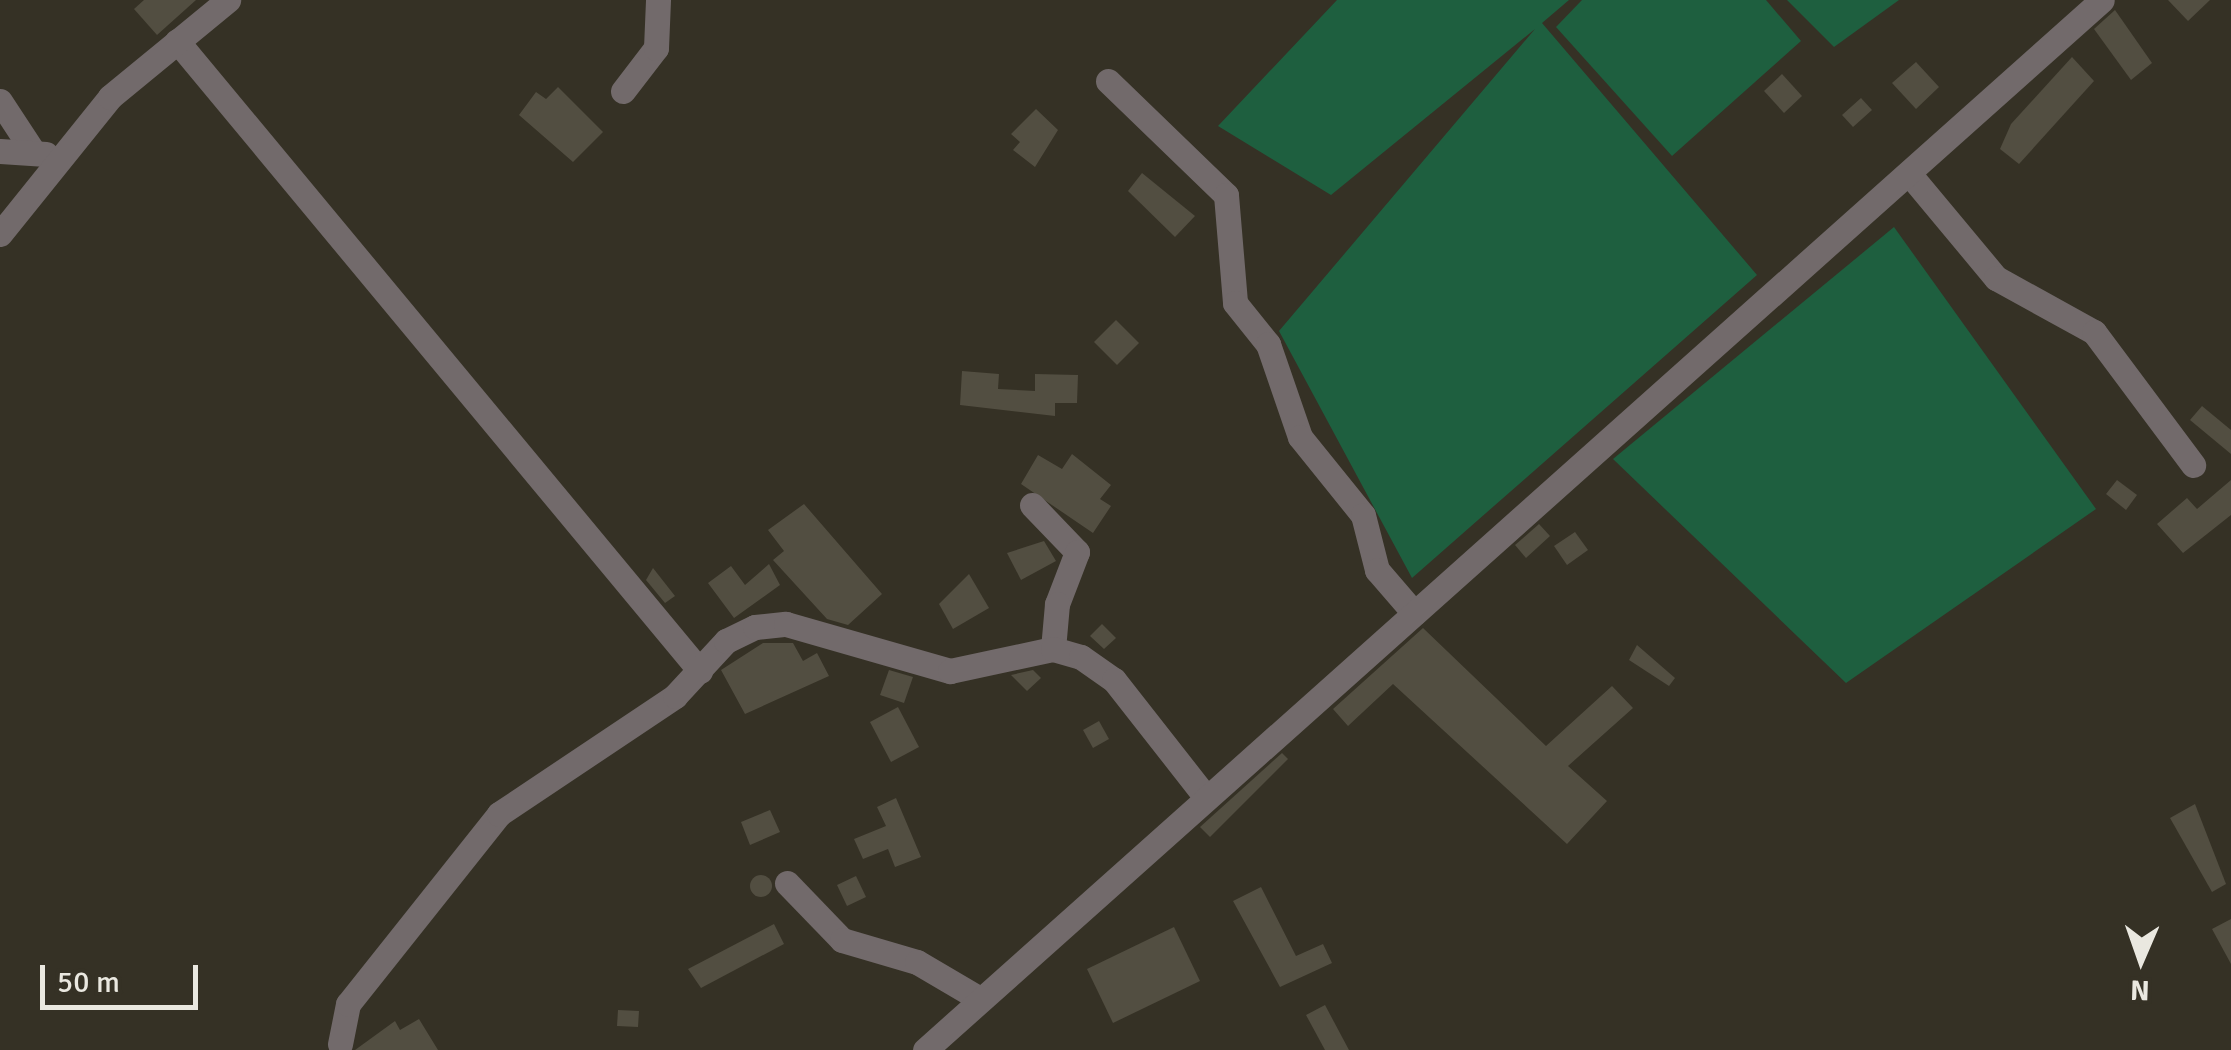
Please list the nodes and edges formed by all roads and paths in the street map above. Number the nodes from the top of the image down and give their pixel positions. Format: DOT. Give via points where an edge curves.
graph roads {
  1 [pos="228,0"];
  2 [pos="658,0"];
  3 [pos="2102,0"];
  4 [pos="177,41"];
  5 [pos="1108,81"];
  6 [pos="623,92"];
  7 [pos="0,101"];
  8 [pos="0,152"];
  9 [pos="45,154"];
  10 [pos="1911,176"];
  11 [pos="0,234"];
  12 [pos="2193,465"];
  13 [pos="1032,505"];
  14 [pos="1414,614"];
  15 [pos="1053,649"];
  16 [pos="700,671"];
  17 [pos="1205,796"];
  18 [pos="788,884"];
  19 [pos="980,999"];
  20 [pos="340,1044"];
  21 [pos="924,1050"];
  1 -- 4 [label="street"];
  2 -- 6 [label="street" via="656,48"];
  3 -- 10 [label="street"];
  4 -- 9 [label="street"];
  4 -- 16 [label="street"];
  5 -- 14 [label="street" via="1226,195 1235,303 1268,344 1300,437 1362,515 1374,564"];
  7 -- 9 [label="street"];
  8 -- 9 [label="street"];
  9 -- 11 [label="street"];
  10 -- 12 [label="street" via="1996,278 2094,332"];
  10 -- 14 [label="street"];
  13 -- 15 [label="street" via="1077,552 1057,604"];
  14 -- 17 [label="street"];
  15 -- 16 [label="street" via="950,671 786,624 726,641"];
  15 -- 17 [label="street" via="1114,680"];
  16 -- 20 [label="street" via="498,814 348,1004"];
  17 -- 19 [label="street"];
  18 -- 19 [label="street" via="842,940 917,962"];
  19 -- 21 [label="street"];
}
